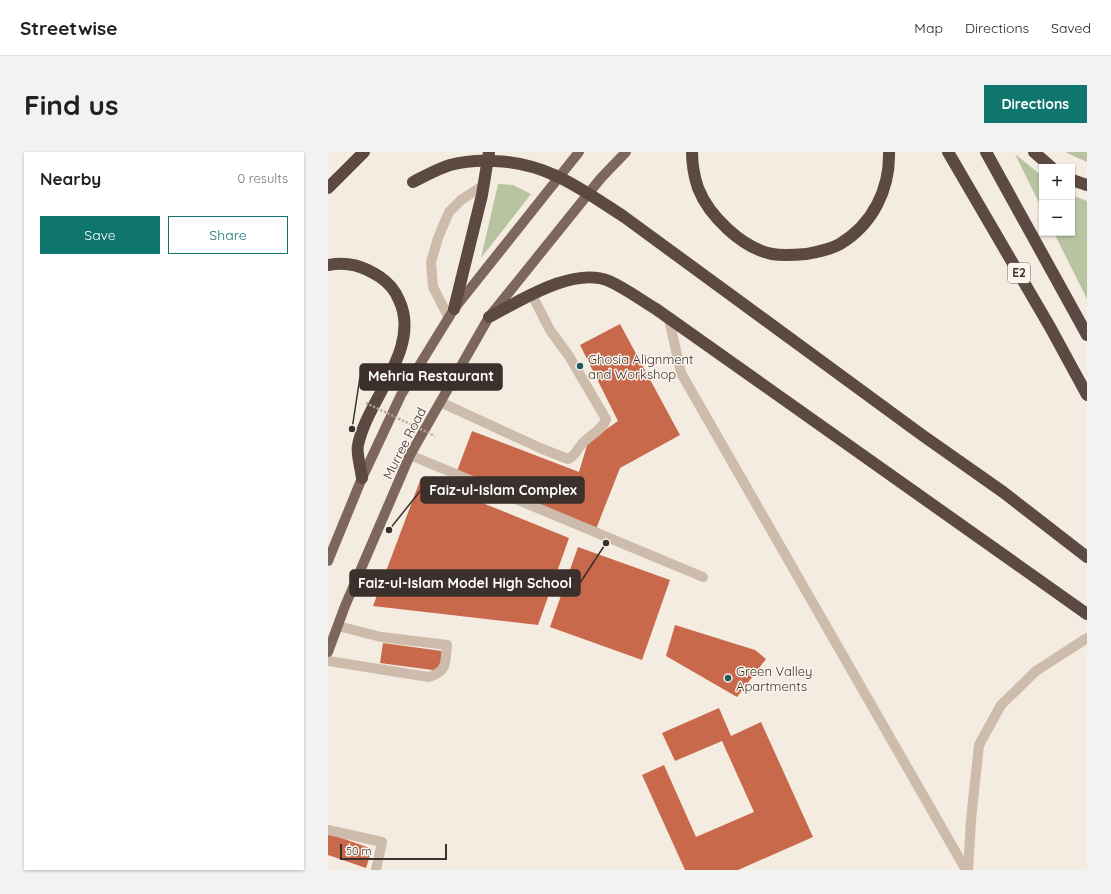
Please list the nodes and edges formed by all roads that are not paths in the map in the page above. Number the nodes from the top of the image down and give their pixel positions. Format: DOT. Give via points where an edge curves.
graph roads {
  1 [pos="364,152"];
  2 [pos="489,152"];
  3 [pos="579,152"];
  4 [pos="626,152"];
  5 [pos="692,152"];
  6 [pos="889,152"];
  7 [pos="948,152"];
  8 [pos="986,152"];
  9 [pos="1034,152"];
  10 [pos="1048,164"];
  11 [pos="1075,181"];
  12 [pos="413,182"];
  13 [pos="484,185"];
  14 [pos="1087,185"];
  15 [pos="328,188"];
  16 [pos="328,265"];
  17 [pos="532,295"];
  18 [pos="451,313"];
  19 [pos="489,316"];
  20 [pos="669,319"];
  21 [pos="1087,335"];
  22 [pos="1087,395"];
  23 [pos="440,402"];
  24 [pos="410,455"];
  25 [pos="362,478"];
  26 [pos="330,550"];
  27 [pos="1087,557"];
  28 [pos="328,561"];
  29 [pos="703,578"];
  30 [pos="1087,614"];
  31 [pos="338,626"];
  32 [pos="1087,638"];
  33 [pos="328,652"];
  34 [pos="328,661"];
  35 [pos="328,830"];
  36 [pos="376,870"];
  37 [pos="967,870"];
  1 -- 15 [label="highway"];
  2 -- 13 [label="highway"];
  3 -- 18 [label="main road, Murree Road"];
  4 -- 19 [label="main road, Murree Road" via="601,178"];
  5 -- 6 [label="highway" via="692,166 698,188 712,214 751,246 772,254 793,256 819,252 839,244 855,233 870,217 881,198 888,177"];
  7 -- 22 [label="highway, E2"];
  8 -- 21 [label="highway, E2"];
  9 -- 10 [label="highway"];
  11 -- 14 [label="highway"];
  12 -- 27 [label="highway, bridge" via="448,166 476,161 514,162 546,171 568,181 623,216 1003,492"];
  13 -- 18 [label="highway"];
  13 -- 18 [label="street" via="461,200 450,212 431,262 433,287"];
  16 -- 25 [label="highway" via="339,263 363,267 386,282 395,292 403,309 404,332 400,349 357,446"];
  17 -- 19 [label="highway"];
  17 -- 20 [label="highway" via="561,281 589,278 608,281"];
  17 -- 23 [label="street" via="550,330 569,356 606,419 604,423 568,459"];
  18 -- 25 [label="main road, Murree Road" via="401,395"];
  19 -- 23 [label="main road, Murree Road"];
  20 -- 30 [label="highway"];
  20 -- 37 [label="street" via="681,373"];
  23 -- 24 [label="main road, Murree Road"];
  24 -- 29 [label="street"];
  24 -- 31 [label="main road, Murree Road"];
  25 -- 26 [label="main road, Murree Road"];
  26 -- 28 [label="main road, Murree Road"];
  31 -- 33 [label="main road, Murree Road"];
  31 -- 34 [label="street" via="381,637 447,645 444,667 438,674 429,676"];
  32 -- 37 [label="street" via="1036,670 1001,705 979,745"];
  35 -- 36 [label="street" via="382,842"];
}
